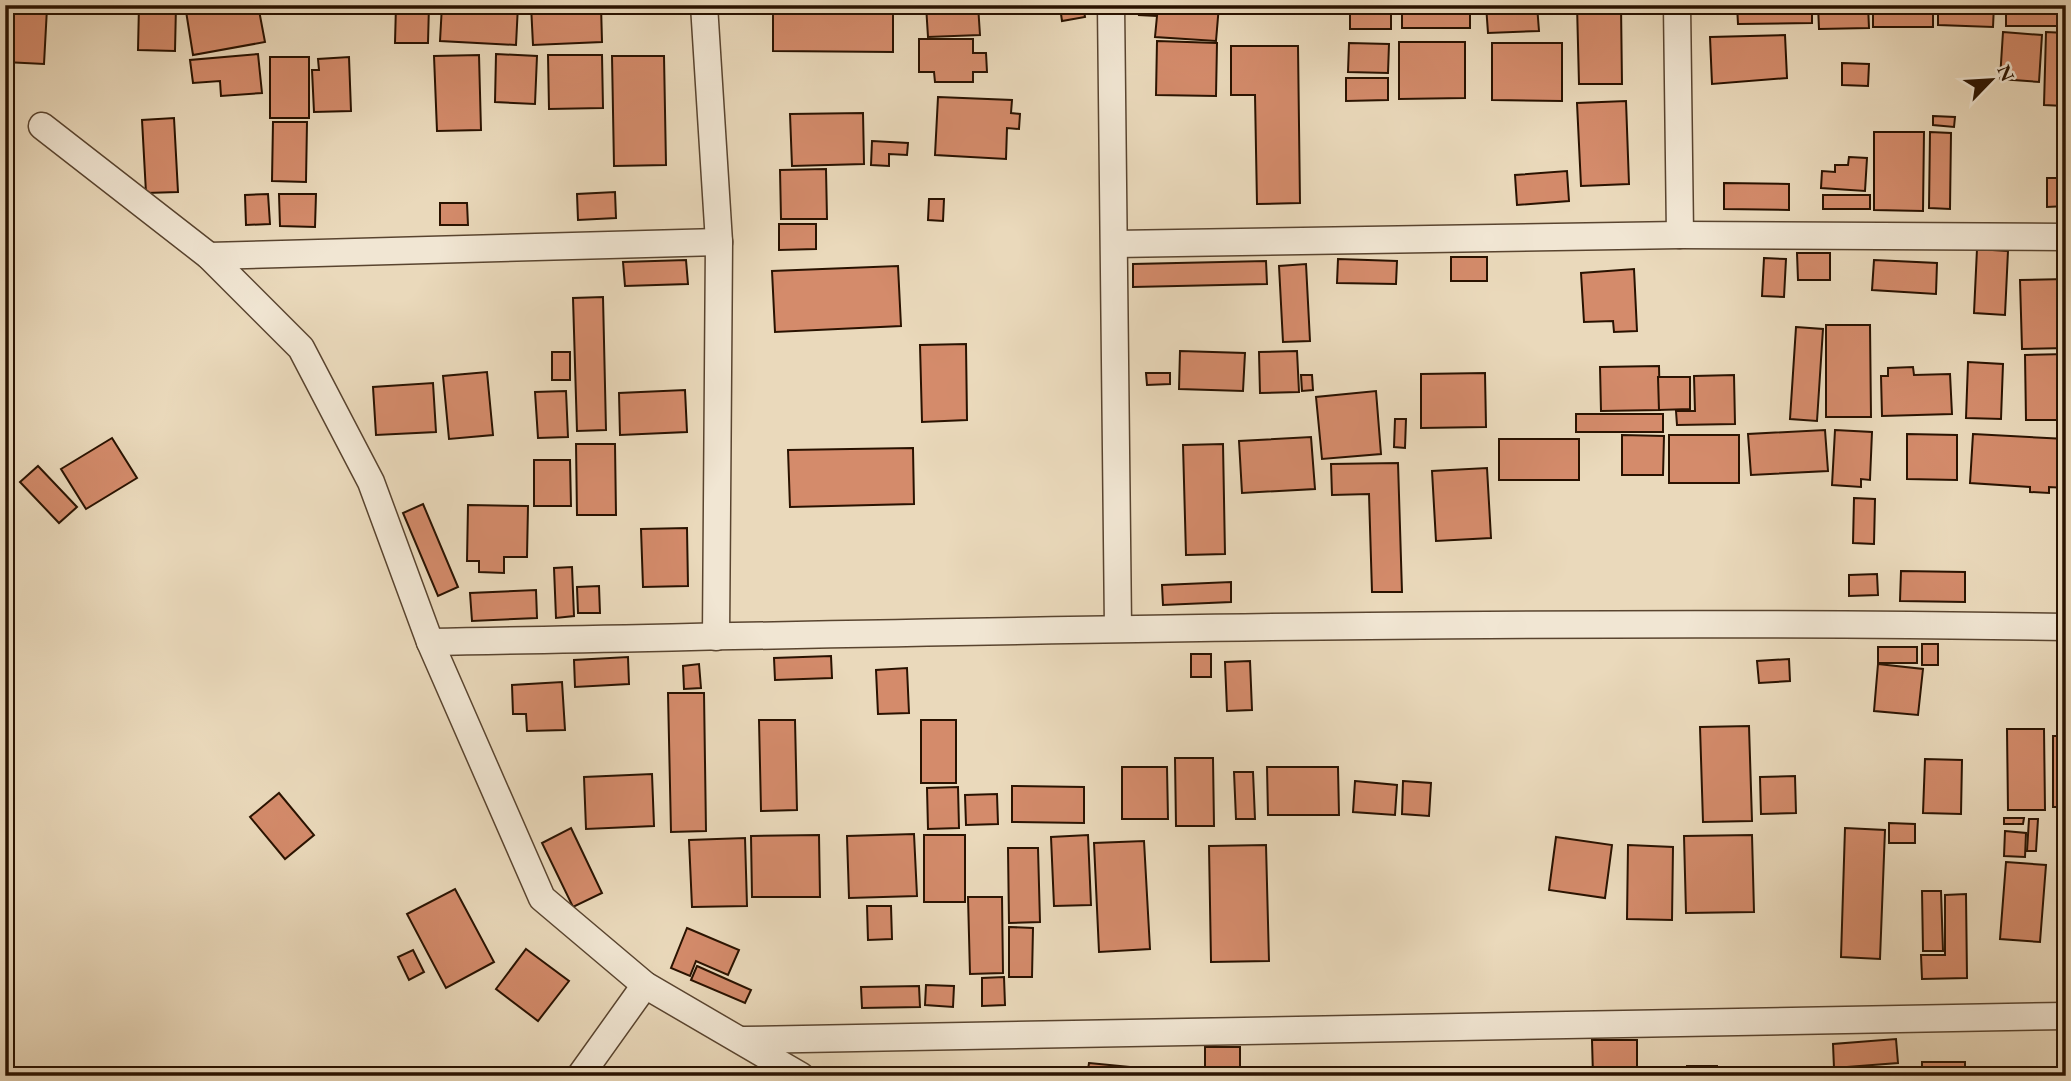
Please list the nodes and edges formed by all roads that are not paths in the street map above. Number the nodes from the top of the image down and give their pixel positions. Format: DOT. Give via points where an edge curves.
graph roads {
  1 [pos="704,5"];
  2 [pos="1111,5"];
  3 [pos="1677,5"];
  4 [pos="42,125"];
  5 [pos="1679,235"];
  6 [pos="2066,237"];
  7 [pos="719,242"];
  8 [pos="1115,244"];
  9 [pos="209,256"];
  10 [pos="2066,627"];
  11 [pos="1118,628"];
  12 [pos="716,637"];
  13 [pos="430,642"];
  14 [pos="645,985"];
  15 [pos="2066,1016"];
  16 [pos="744,1040"];
  17 [pos="580,1076"];
  18 [pos="801,1076"];
  1 -- 7 [label="street"];
  2 -- 8 [label="street"];
  3 -- 5 [label="street"];
  4 -- 9 [label="street"];
  5 -- 6 [label="street"];
  5 -- 8 [label="street"];
  7 -- 9 [label="street"];
  7 -- 12 [label="street"];
  8 -- 11 [label="street"];
  9 -- 13 [label="street" via="301,348 371,482"];
  10 -- 11 [label="street" via="1811,623"];
  11 -- 12 [label="street"];
  12 -- 13 [label="street"];
  13 -- 14 [label="street" via="542,898"];
  14 -- 16 [label="street"];
  14 -- 17 [label="street"];
  15 -- 16 [label="street"];
  16 -- 18 [label="street"];
}
